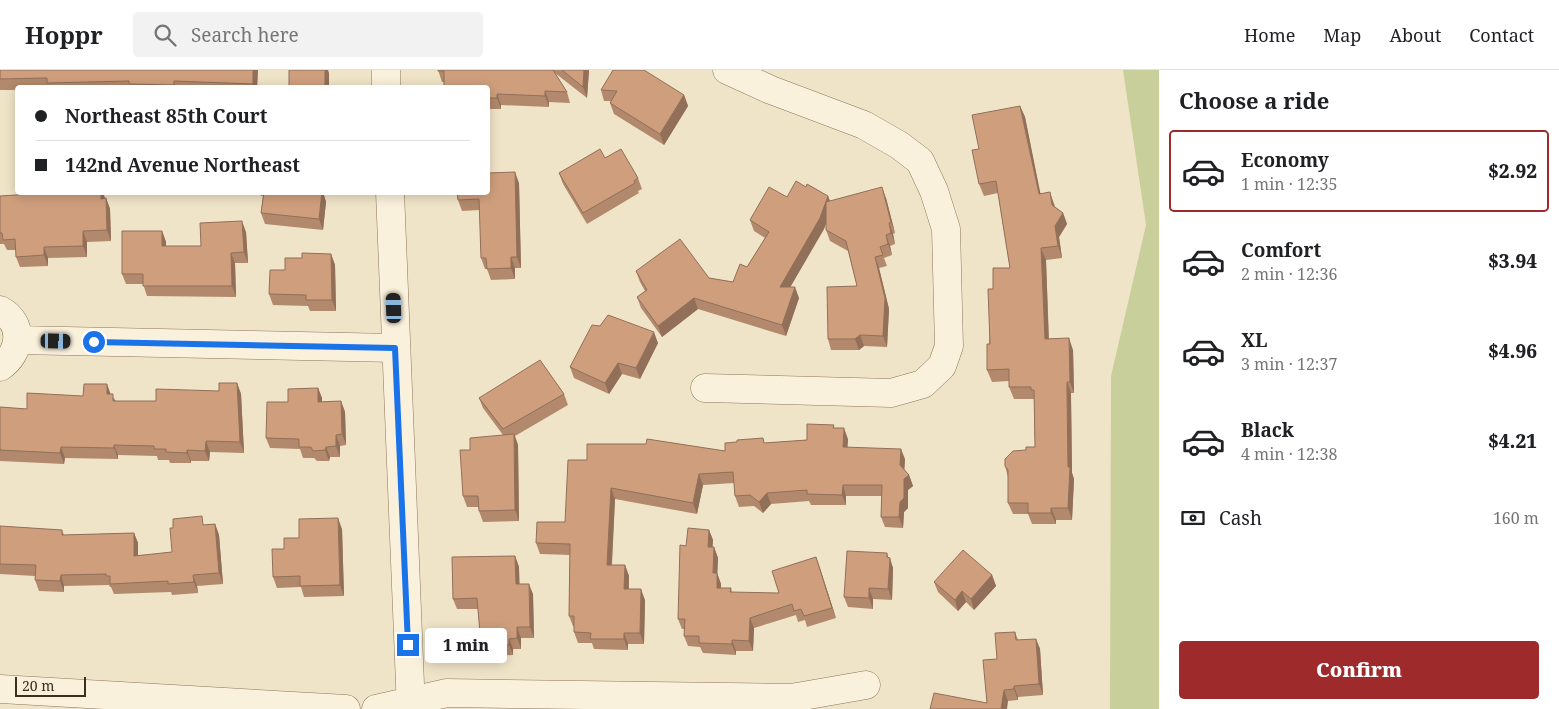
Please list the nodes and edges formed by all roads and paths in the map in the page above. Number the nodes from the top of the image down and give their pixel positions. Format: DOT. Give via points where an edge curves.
graph roads {
  1 [pos="386,70"];
  2 [pos="730,71"];
  3 [pos="386,85"];
  4 [pos="390,195"];
  5 [pos="0,310"];
  6 [pos="18,340"];
  7 [pos="395,348"];
  8 [pos="0,367"];
  9 [pos="705,388"];
  10 [pos="866,685"];
  11 [pos="0,689"];
  12 [pos="43,700"];
  13 [pos="411,705"];
  14 [pos="346,709"];
  15 [pos="376,709"];
  1 -- 3 [label="street"];
  2 -- 9 [label="street" via="864,125 920,160 946,229 949,346 942,366 923,384 890,393"];
  4 -- 7 [label="street"];
  5 -- 6 [label="street" via="12,320"];
  6 -- 7 [label="street"];
  6 -- 8 [label="street" via="10,360"];
  7 -- 13 [label="street"];
  10 -- 13 [label="street" via="791,698 446,693"];
  11 -- 12 [label="street"];
  12 -- 14 [label="street"];
  13 -- 15 [label="street"];
}
